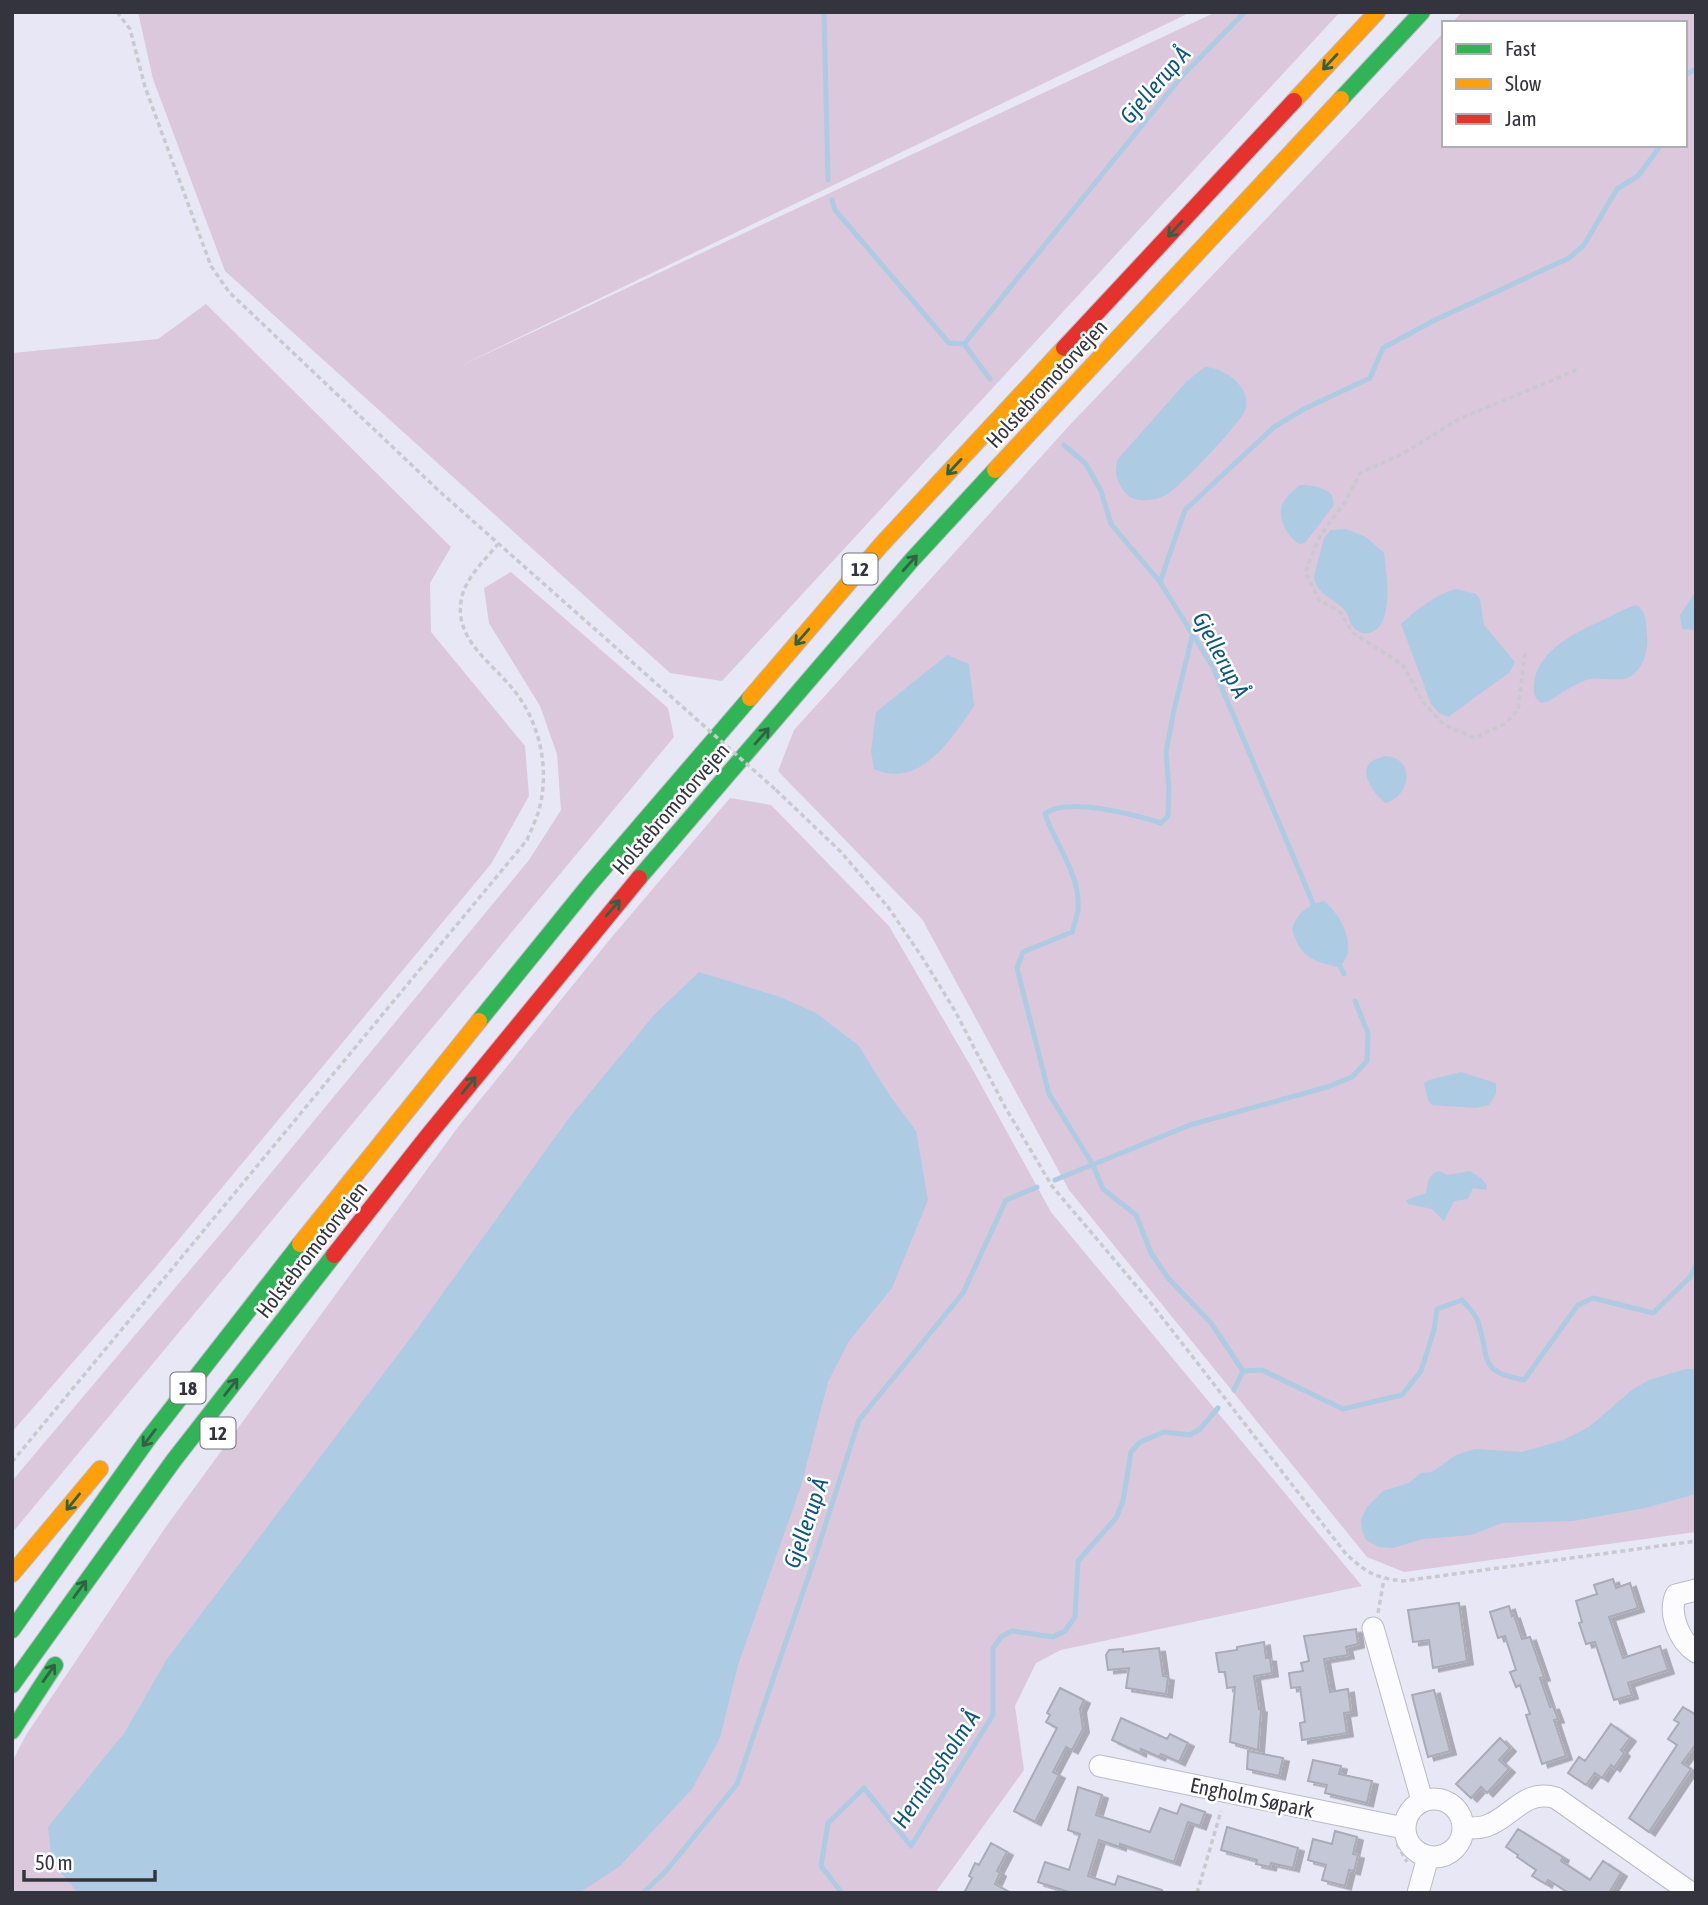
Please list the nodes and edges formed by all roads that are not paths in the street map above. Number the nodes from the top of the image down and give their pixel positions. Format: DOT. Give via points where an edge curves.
graph roads {
  1 [pos="1377,12"];
  2 [pos="1422,12"];
  3 [pos="426,1138"];
  4 [pos="372,1152"];
  5 [pos="193,1355"];
  6 [pos="253,1385"];
  7 [pos="106,1461"];
  8 [pos="12,1574"];
  9 [pos="1696,1590"];
  10 [pos="1373,1628"];
  11 [pos="12,1630"];
  12 [pos="1696,1653"];
  13 [pos="61,1656"];
  14 [pos="12,1685"];
  15 [pos="12,1731"];
  16 [pos="1100,1766"];
  17 [pos="1422,1800"];
  18 [pos="1404,1828"];
  19 [pos="1463,1828"];
  20 [pos="1428,1857"];
  21 [pos="1418,1893"];
  22 [pos="1691,1893"];
  1 -- 4 [label="highway, Holstebromotorvejen / 12, one-way" via="881,545 590,884"];
  3 -- 2 [label="highway, Holstebromotorvejen / 12, one-way" via="589,937 911,561"];
  3 -- 6 [label="highway, 12" via="381,1210"];
  14 -- 3 [label="highway, Holstebromotorvejen / 18, one-way" via="174,1460"];
  4 -- 5 [label="highway, 12"];
  4 -- 11 [label="highway, Holstebromotorvejen / 18, one-way" via="148,1439"];
  7 -- 8 [label="highway, one-way"];
  9 -- 12 [label="street" via="1676,1595 1672,1604 1676,1627"];
  10 -- 17 [label="street"];
  15 -- 13 [label="highway, one-way"];
  16 -- 18 [label="street, Engholm Søpark"];
  17 -- 18 [label="street" via="1409,1811"];
  17 -- 19 [label="street" via="1450,1803 1462,1818"];
  18 -- 20 [label="street" via="1411,1847"];
  19 -- 20 [label="street" via="1451,1852"];
  19 -- 22 [label="street" via="1492,1824 1543,1794 1556,1798"];
  20 -- 21 [label="street"];
}
